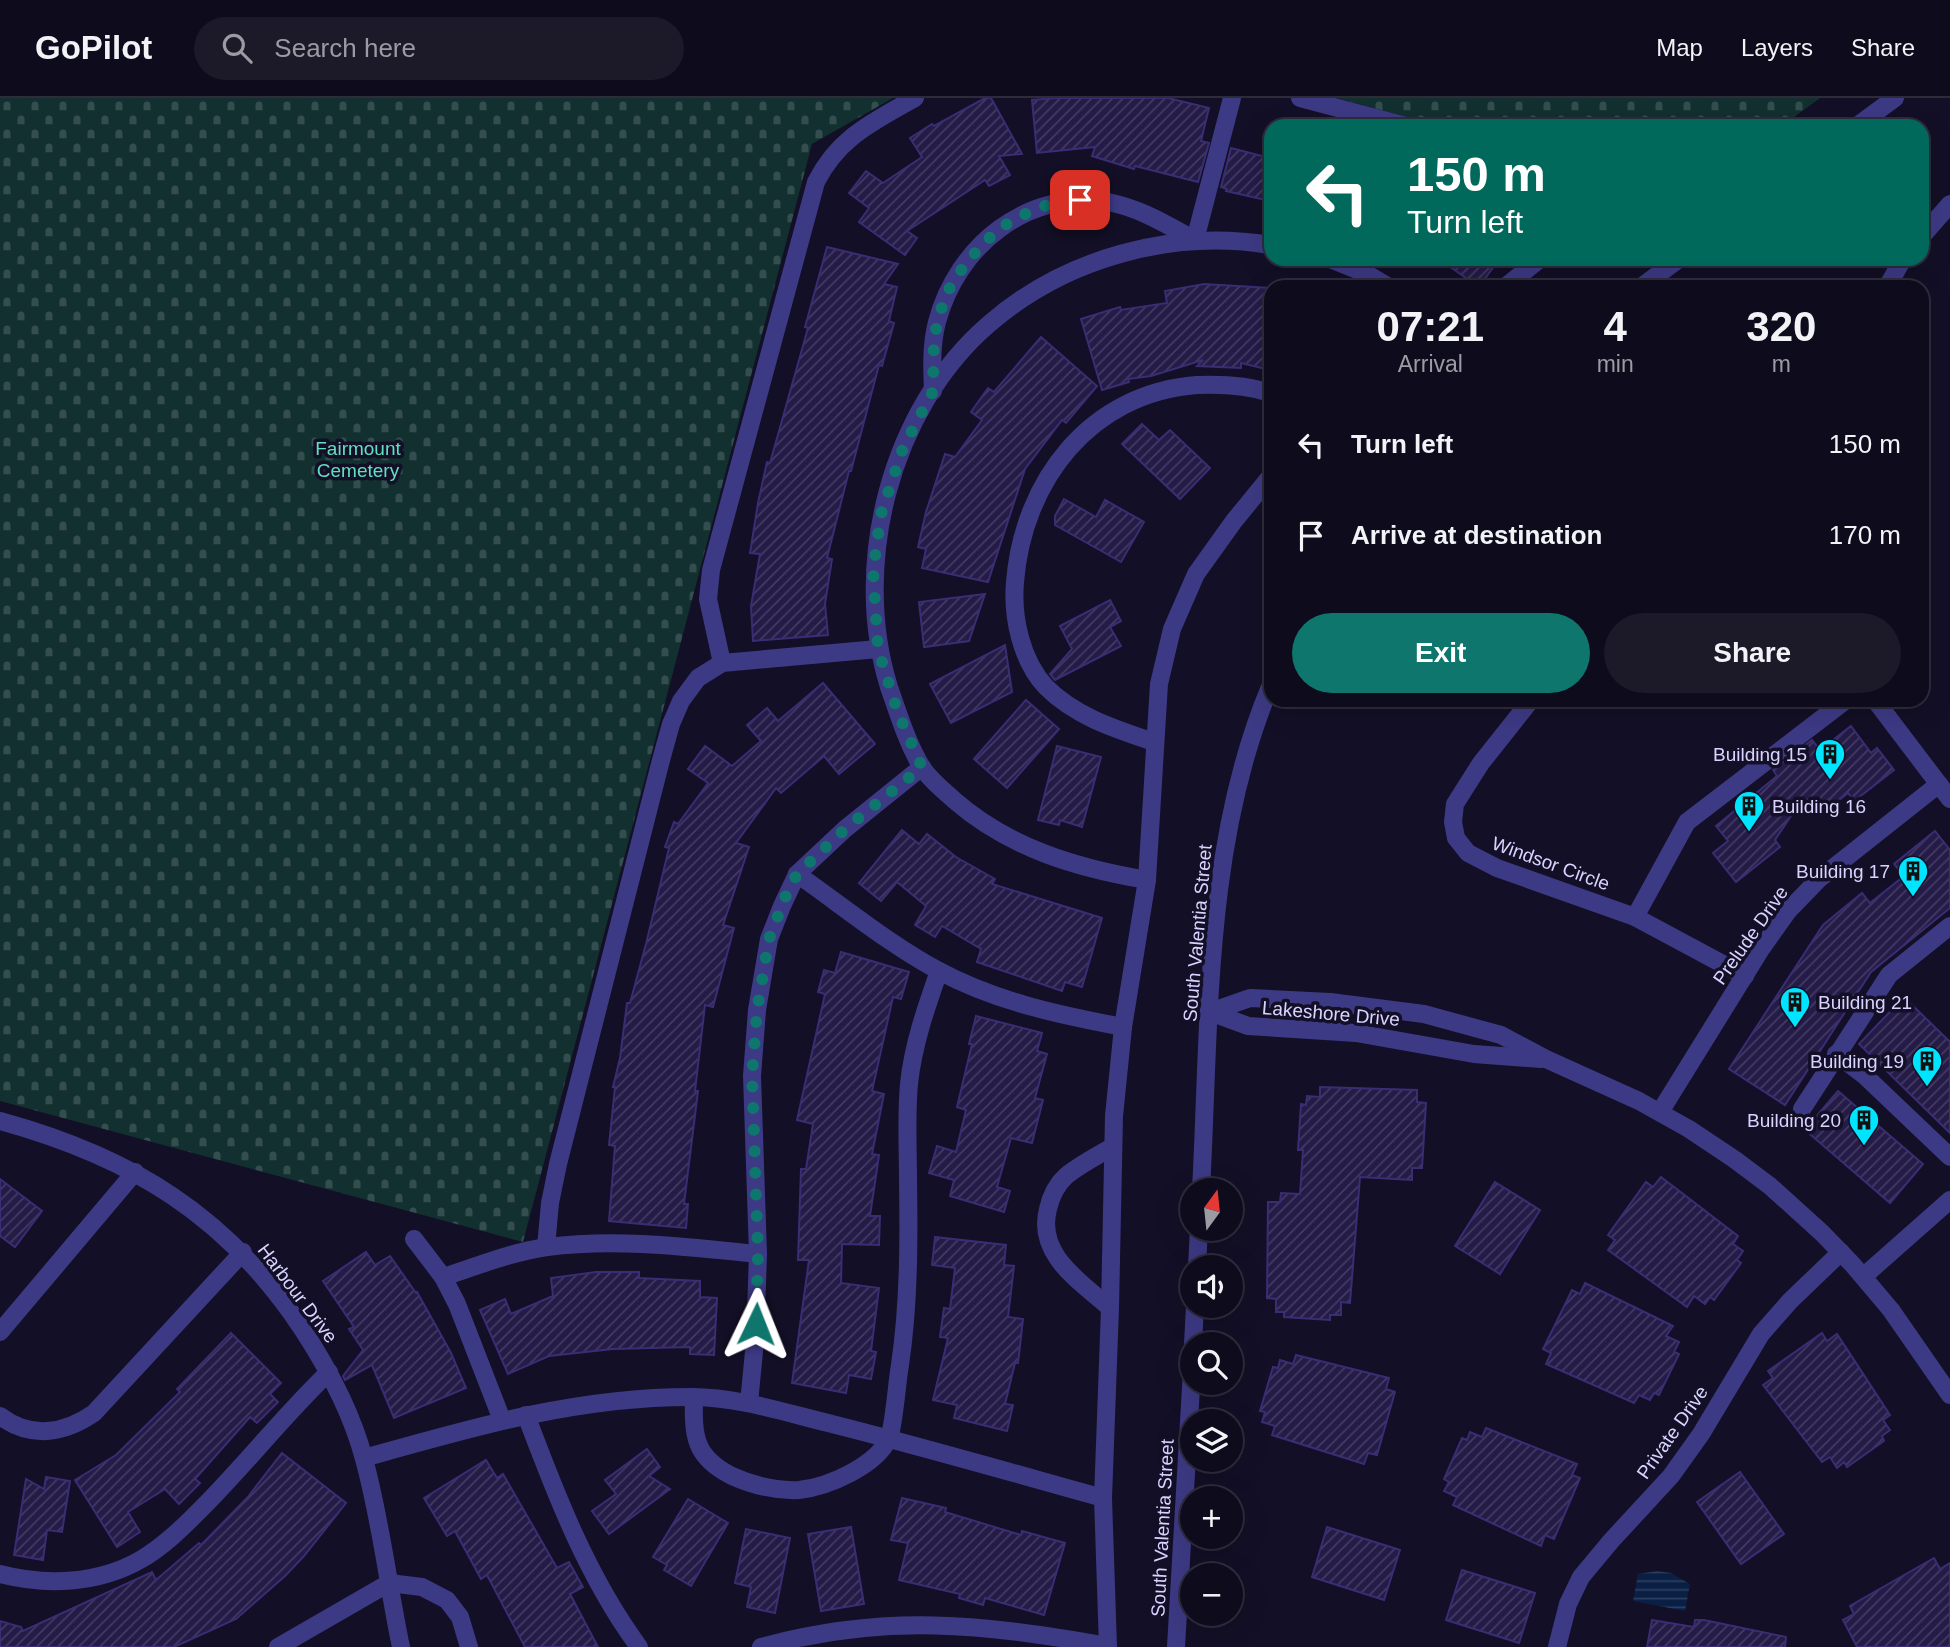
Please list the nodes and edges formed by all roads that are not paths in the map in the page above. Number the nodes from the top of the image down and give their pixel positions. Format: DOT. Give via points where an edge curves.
graph roads {
  1 [pos="915,98"];
  2 [pos="1232,98"];
  3 [pos="1300,98"];
  4 [pos="1895,98"];
  5 [pos="1380,119"];
  6 [pos="1866,119"];
  7 [pos="1950,204"];
  8 [pos="1929,228"];
  9 [pos="1195,240"];
  10 [pos="1264,244"];
  11 [pos="1347,266"];
  12 [pos="1531,266"];
  13 [pos="1670,266"];
  14 [pos="1377,280"];
  15 [pos="1514,280"];
  16 [pos="1651,280"];
  17 [pos="933,391"];
  18 [pos="1264,392"];
  19 [pos="1264,485"];
  20 [pos="878,649"];
  21 [pos="722,663"];
  22 [pos="1264,703"];
  23 [pos="1525,707"];
  24 [pos="1837,707"];
  25 [pos="1880,707"];
  26 [pos="1154,742"];
  27 [pos="922,767"];
  28 [pos="1939,785"];
  29 [pos="1950,799"];
  30 [pos="797,874"];
  31 [pos="1147,880"];
  32 [pos="1635,917"];
  33 [pos="1950,926"];
  34 [pos="939,971"];
  35 [pos="1745,976"];
  36 [pos="1396,1009"];
  37 [pos="1210,1012"];
  38 [pos="1123,1027"];
  39 [pos="1391,1038"];
  40 [pos="1836,1054"];
  41 [pos="1546,1059"];
  42 [pos="1802,1109"];
  43 [pos="1660,1112"];
  44 [pos="0,1121"];
  45 [pos="1112,1147"];
  46 [pos="1950,1157"];
  47 [pos="135,1172"];
  48 [pos="1202,1178"];
  49 [pos="1950,1200"];
  50 [pos="414,1239"];
  51 [pos="546,1247"];
  52 [pos="243,1252"];
  53 [pos="1841,1252"];
  54 [pos="758,1254"];
  55 [pos="1864,1276"];
  56 [pos="443,1277"];
  57 [pos="1111,1308"];
  58 [pos="0,1332"];
  59 [pos="329,1372"];
  60 [pos="1191,1395"];
  61 [pos="1950,1395"];
  62 [pos="694,1397"];
  63 [pos="748,1403"];
  64 [pos="526,1415"];
  65 [pos="0,1416"];
  66 [pos="502,1420"];
  67 [pos="889,1438"];
  68 [pos="364,1458"];
  69 [pos="1103,1498"];
  70 [pos="0,1574"];
  71 [pos="388,1583"];
  72 [pos="1108,1646"];
  73 [pos="278,1647"];
  74 [pos="401,1647"];
  75 [pos="469,1647"];
  76 [pos="639,1647"];
  77 [pos="761,1647"];
  78 [pos="1176,1647"];
  79 [pos="1557,1647"];
  1 -- 21 [label="street" via="844,142 816,182 711,570 708,599"];
  2 -- 9 [label="street"];
  3 -- 5 [label="street"];
  4 -- 6 [label="street"];
  7 -- 8 [label="street"];
  9 -- 10 [label="street"];
  9 -- 17 [label="street" via="1111,257 1055,279 1013,305 975,337"];
  9 -- 17 [label="street" via="1141,212 1093,201 1063,201 1013,219 982,244 949,288 934,337"];
  11 -- 14 [label="street"];
  12 -- 15 [label="street"];
  13 -- 16 [label="street"];
  17 -- 20 [label="street" via="903,448 881,514 873,571"];
  18 -- 26 [label="street" via="1230,385 1185,386 1116,410 1067,451 1047,477 1028,516 1016,561 1014,608 1019,635 1037,673 1079,712"];
  19 -- 26 [label="street" via="1212,550 1187,592 1162,666"];
  20 -- 21 [label="street"];
  20 -- 27 [label="street" via="898,713"];
  21 -- 51 [label="street" via="698,678 671,724 558,1164"];
  22 -- 37 [label="street, South Valentia Street" via="1247,749 1227,833"];
  23 -- 32 [label="street, Windsor Circle" via="1455,804 1457,838 1480,861"];
  24 -- 32 [label="street" via="1687,822"];
  25 -- 28 [label="street"];
  26 -- 31 [label="street"];
  27 -- 30 [label="street"];
  27 -- 31 [label="street" via="973,816 1006,837 1066,863"];
  28 -- 29 [label="street"];
  28 -- 35 [label="street, Prelude Drive" via="1819,879 1788,911"];
  30 -- 34 [label="street"];
  30 -- 54 [label="street" via="769,939 757,1010 752,1091"];
  31 -- 38 [label="street"];
  32 -- 35 [label="street, Windsor Circle"];
  33 -- 40 [label="street" via="1889,975"];
  34 -- 38 [label="street" via="1038,1010"];
  34 -- 67 [label="street" via="909,1083 908,1299"];
  35 -- 43 [label="street, Prelude Drive"];
  36 -- 37 [label="street, Lakeshore Drive" via="1250,998"];
  36 -- 39 [label="street"];
  36 -- 41 [label="street, Lakeshore Drive" via="1489,1031"];
  37 -- 39 [label="street, Lakeshore Drive" via="1248,1026"];
  37 -- 48 [label="street, South Valentia Street"];
  38 -- 45 [label="street"];
  39 -- 41 [label="street, Lakeshore Drive" via="1474,1054"];
  40 -- 42 [label="street"];
  40 -- 46 [label="street"];
  41 -- 43 [label="street, Lakeshore Drive"];
  43 -- 53 [label="street, Lakeshore Drive" via="1770,1186"];
  44 -- 47 [label="street, Harbour Drive"];
  45 -- 57 [label="street"];
  45 -- 57 [label="street" via="1057,1185 1046,1229 1056,1258"];
  47 -- 52 [label="street, Harbour Drive"];
  47 -- 58 [label="street"];
  49 -- 55 [label="street"];
  50 -- 56 [label="street"];
  51 -- 54 [label="street" via="602,1242"];
  51 -- 56 [label="street"];
  52 -- 59 [label="street, Harbour Drive" via="287,1307"];
  52 -- 65 [label="street" via="81,1423 38,1432 13,1426"];
  53 -- 55 [label="street, Lakeshore Drive"];
  53 -- 79 [label="street, Private Drive" via="1761,1334 1671,1476 1581,1577 1568,1604"];
  54 -- 63 [label="street"];
  55 -- 61 [label="street, Lakeshore Drive"];
  56 -- 66 [label="street"];
  57 -- 69 [label="street"];
  59 -- 68 [label="street, Harbour Drive"];
  59 -- 70 [label="street" via="211,1499 163,1545 140,1560 90,1579 36,1581"];
  60 -- 78 [label="street, South Valentia Street"];
  62 -- 63 [label="street"];
  62 -- 64 [label="street" via="610,1401"];
  62 -- 67 [label="street" via="693,1430 702,1451 718,1468 770,1488 800,1490 852,1472 869,1462"];
  63 -- 67 [label="street"];
  64 -- 66 [label="street"];
  64 -- 76 [label="street" via="563,1509 604,1591"];
  66 -- 68 [label="street"];
  67 -- 69 [label="street"];
  68 -- 71 [label="street, Harbour Drive"];
  69 -- 72 [label="street"];
  71 -- 73 [label="street"];
  71 -- 74 [label="street, Harbour Drive"];
  71 -- 75 [label="street" via="422,1587 447,1600 460,1617"];
  72 -- 77 [label="street" via="1001,1629 904,1624 832,1631"];
}
